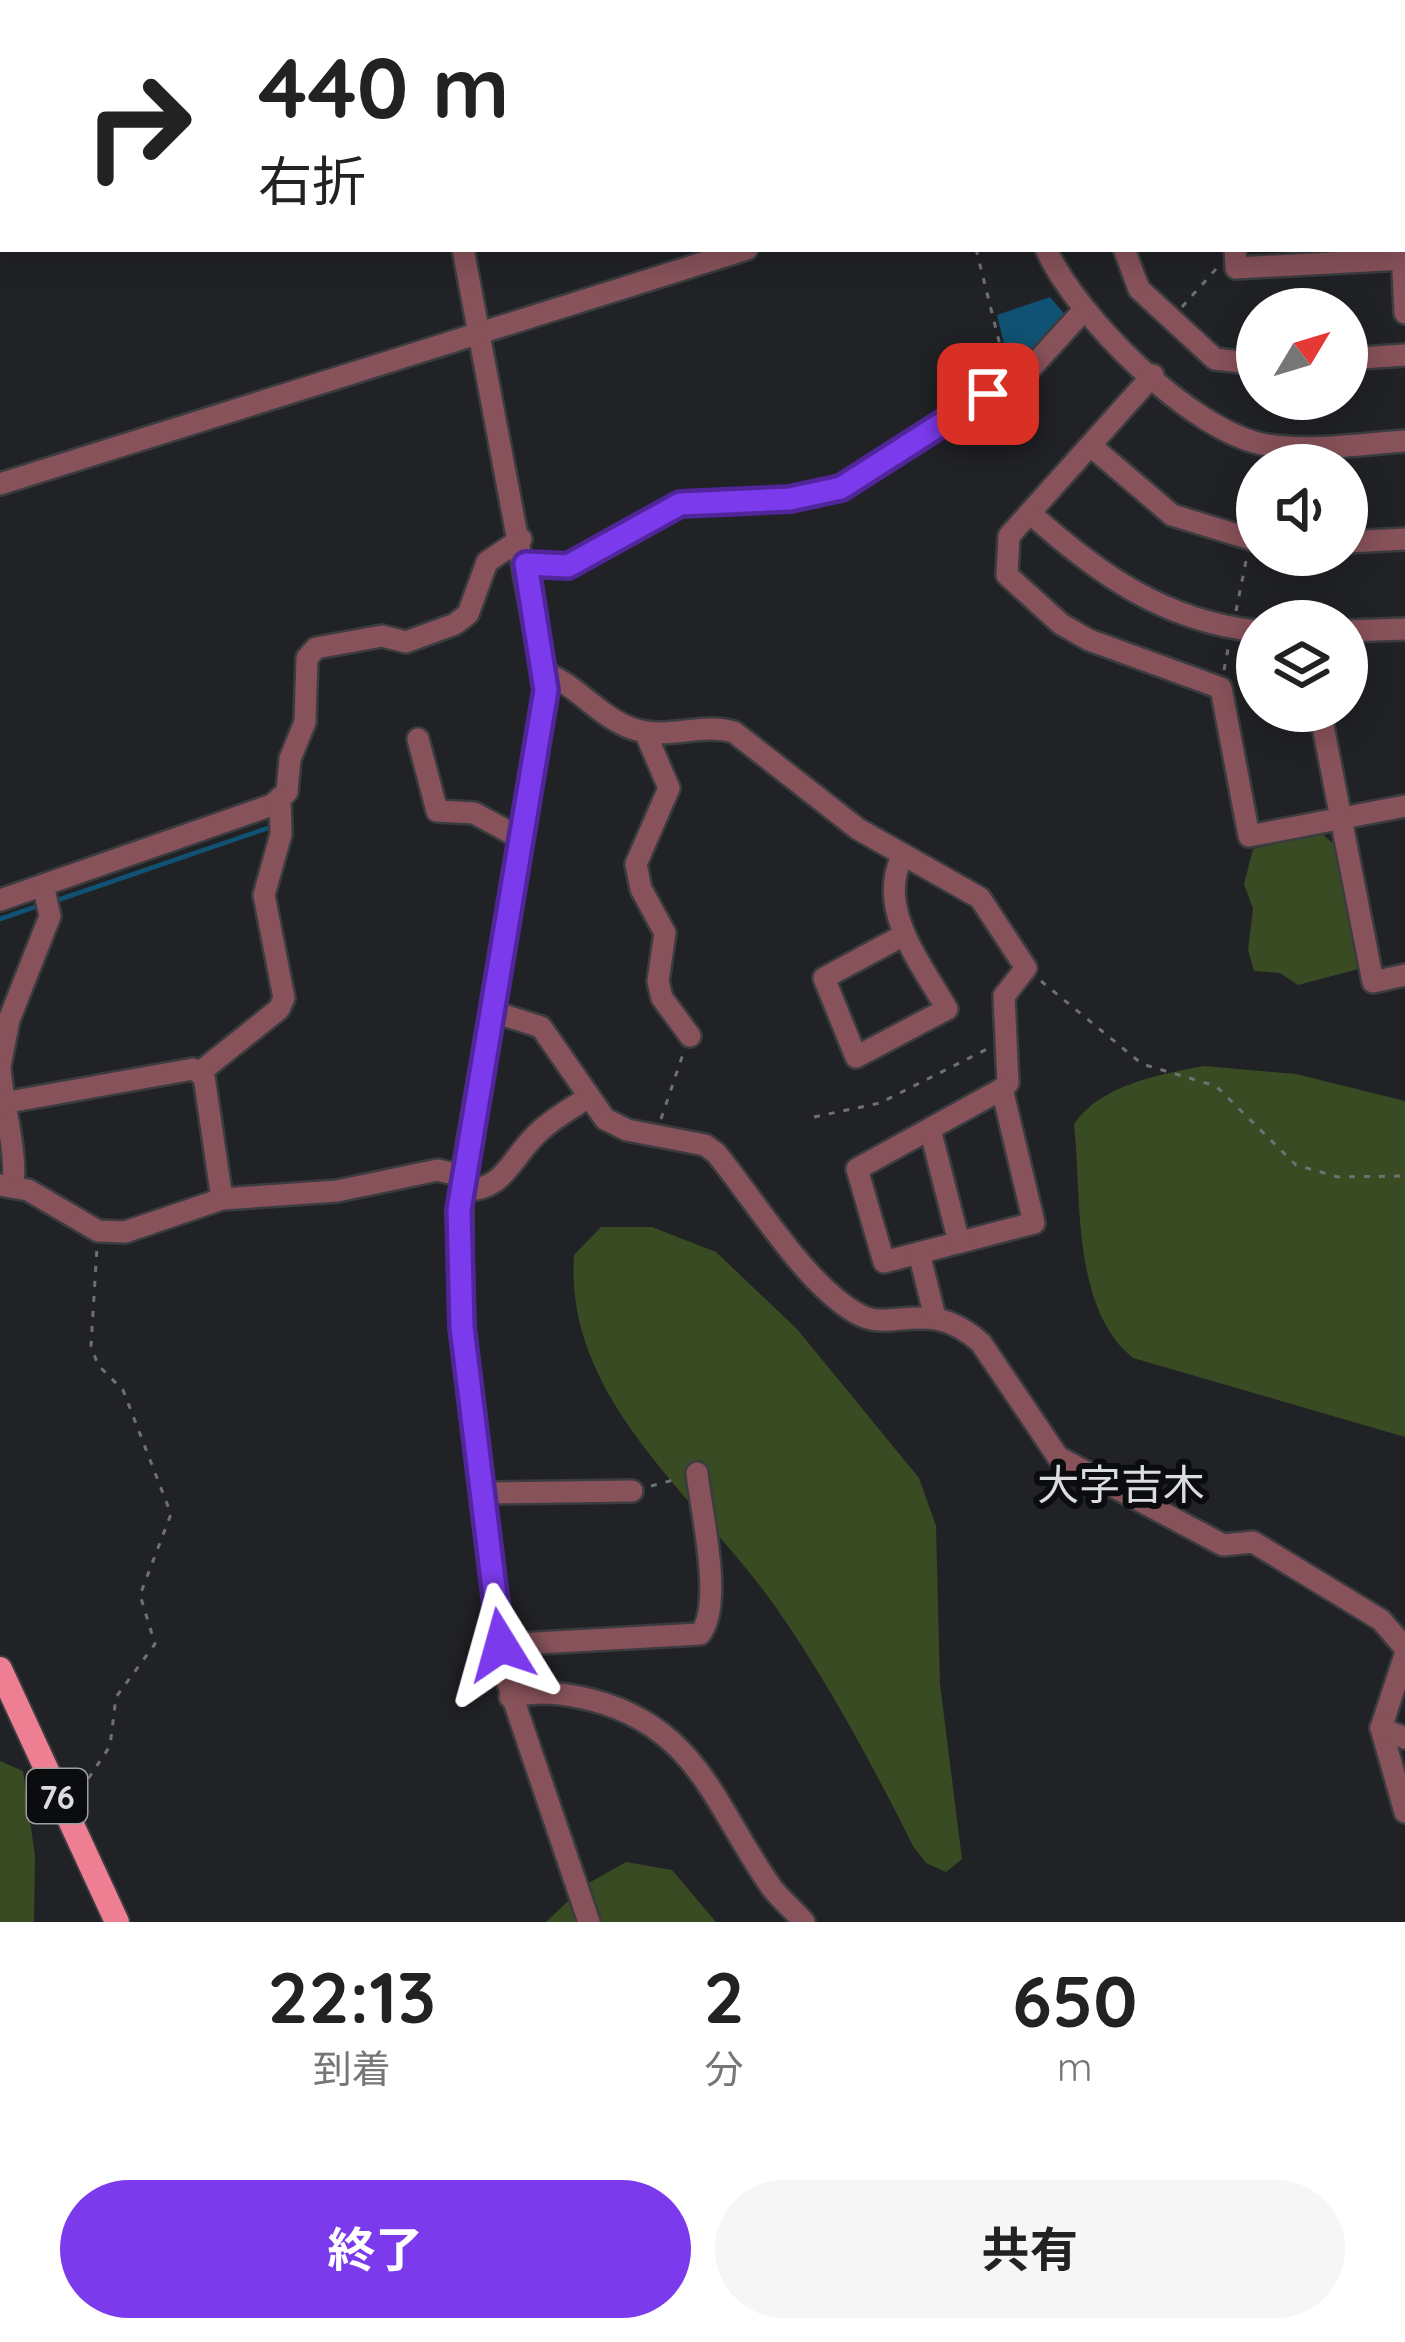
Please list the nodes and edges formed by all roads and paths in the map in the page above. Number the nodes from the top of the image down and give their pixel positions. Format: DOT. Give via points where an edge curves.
graph roads {
  1 [pos="465,252"];
  2 [pos="737,252"];
  3 [pos="977,252"];
  4 [pos="1047,252"];
  5 [pos="1125,252"];
  6 [pos="1402,254"];
  7 [pos="1319,256"];
  8 [pos="1235,259"];
  9 [pos="1084,310"];
  10 [pos="1405,313"];
  11 [pos="1170,320"];
  12 [pos="481,332"];
  13 [pos="1405,355"];
  14 [pos="1368,357"];
  15 [pos="1236,362"];
  16 [pos="1153,375"];
  17 [pos="1011,390"];
  18 [pos="1405,441"];
  19 [pos="1091,446"];
  20 [pos="0,484"];
  21 [pos="1030,513"];
  22 [pos="1236,535"];
  23 [pos="521,538"];
  24 [pos="1405,539"];
  25 [pos="1368,541"];
  26 [pos="526,564"];
  27 [pos="1244,576"];
  28 [pos="1232,628"];
  29 [pos="1236,628"];
  30 [pos="1405,628"];
  31 [pos="1368,630"];
  32 [pos="544,673"];
  33 [pos="1221,688"];
  34 [pos="645,732"];
  35 [pos="1324,732"];
  36 [pos="418,739"];
  37 [pos="280,798"];
  38 [pos="1405,806"];
  39 [pos="1341,818"];
  40 [pos="520,838"];
  41 [pos="902,857"];
  42 [pos="43,884"];
  43 [pos="0,900"];
  44 [pos="904,935"];
  45 [pos="1026,968"];
  46 [pos="1405,975"];
  47 [pos="491,1011"];
  48 [pos="690,1036"];
  49 [pos="1009,1049"];
  50 [pos="0,1067"];
  51 [pos="199,1073"];
  52 [pos="1002,1089"];
  53 [pos="587,1098"];
  54 [pos="3,1103"];
  55 [pos="814,1117"];
  56 [pos="930,1129"];
  57 [pos="655,1135"];
  58 [pos="1405,1176"];
  59 [pos="461,1183"];
  60 [pos="7,1186"];
  61 [pos="222,1199"];
  62 [pos="98,1231"];
  63 [pos="959,1242"];
  64 [pos="920,1253"];
  65 [pos="935,1317"];
  66 [pos="697,1473"];
  67 [pos="632,1491"];
  68 [pos="482,1493"];
  69 [pos="501,1645"];
  70 [pos="1405,1652"];
  71 [pos="0,1669"];
  72 [pos="510,1697"];
  73 [pos="1381,1727"];
  74 [pos="1405,1738"];
  75 [pos="64,1811"];
  76 [pos="1405,1812"];
  77 [pos="117,1922"];
  78 [pos="589,1922"];
  79 [pos="803,1922"];
  1 -- 12 [label="street"];
  2 -- 12 [label="street"];
  3 -- 17 [label="path"];
  4 -- 9 [label="street"];
  5 -- 11 [label="street" via="1139,289"];
  6 -- 7 [label="street"];
  6 -- 10 [label="street"];
  7 -- 8 [label="street"];
  8 -- 11 [label="path"];
  9 -- 16 [label="street"];
  9 -- 17 [label="street"];
  11 -- 15 [label="street" via="1215,359"];
  12 -- 20 [label="street"];
  12 -- 23 [label="street"];
  13 -- 14 [label="street"];
  16 -- 18 [label="street" via="1234,437 1270,446"];
  16 -- 19 [label="street"];
  17 -- 26 [label="street" via="974,401 841,488 680,504 568,566"];
  19 -- 21 [label="street"];
  19 -- 22 [label="street" via="1172,515"];
  21 -- 28 [label="street" via="1131,593"];
  21 -- 33 [label="street" via="1009,536 1004,559 1007,575 1028,597 1089,640"];
  23 -- 26 [label="street"];
  23 -- 37 [label="street" via="487,562 468,614 455,624 406,642 382,636 316,648"];
  24 -- 25 [label="street"];
  26 -- 32 [label="street"];
  27 -- 28 [label="path"];
  28 -- 29 [label="street"];
  28 -- 33 [label="path"];
  30 -- 31 [label="street"];
  32 -- 34 [label="street"];
  32 -- 40 [label="street"];
  33 -- 39 [label="street" via="1249,836"];
  34 -- 41 [label="street" via="734,732"];
  34 -- 48 [label="street" via="668,788 637,876 664,933 662,998"];
  35 -- 39 [label="street"];
  36 -- 40 [label="street" via="437,811 474,813"];
  37 -- 42 [label="street"];
  37 -- 51 [label="street" via="264,895 284,998"];
  38 -- 39 [label="street"];
  39 -- 46 [label="street" via="1373,982"];
  40 -- 47 [label="street"];
  41 -- 44 [label="street" via="894,874"];
  41 -- 45 [label="street" via="980,898"];
  42 -- 43 [label="street"];
  42 -- 50 [label="street" via="50,916 9,1020"];
  44 -- 44 [label="street" via="947,1009 856,1057 824,978"];
  45 -- 49 [label="street" via="1004,996"];
  45 -- 58 [label="path" via="1142,1064 1216,1086 1296,1165 1339,1177"];
  47 -- 53 [label="street" via="542,1028"];
  47 -- 59 [label="street"];
  48 -- 57 [label="path"];
  49 -- 52 [label="street"];
  49 -- 55 [label="path" via="982,1048 880,1103"];
  50 -- 54 [label="street"];
  51 -- 54 [label="street"];
  51 -- 61 [label="street"];
  52 -- 56 [label="street"];
  52 -- 63 [label="street" via="1034,1223"];
  53 -- 57 [label="street" via="605,1119"];
  53 -- 59 [label="street" via="540,1130 502,1180 480,1191"];
  54 -- 60 [label="street" via="13,1147"];
  56 -- 63 [label="street"];
  56 -- 64 [label="street" via="857,1169 884,1262"];
  57 -- 65 [label="street" via="706,1144 827,1289 860,1316"];
  59 -- 61 [label="street" via="438,1170 337,1191"];
  59 -- 68 [label="street" via="462,1327"];
  60 -- 62 [label="street"];
  61 -- 62 [label="street" via="125,1232"];
  62 -- 75 [label="path" via="91,1346 123,1390 172,1514 140,1595 155,1644 116,1696 110,1746"];
  63 -- 64 [label="street"];
  64 -- 65 [label="street"];
  65 -- 70 [label="street" via="981,1342 1058,1456 1223,1544 1253,1542 1381,1620"];
  66 -- 67 [label="path"];
  66 -- 69 [label="street" via="712,1600 700,1634"];
  67 -- 68 [label="street"];
  68 -- 69 [label="street"];
  69 -- 72 [label="street"];
  70 -- 73 [label="street"];
  71 -- 75 [label="main road, 76"];
  72 -- 78 [label="street"];
  72 -- 79 [label="street" via="557,1691 634,1714 666,1733"];
  73 -- 74 [label="street"];
  73 -- 76 [label="street"];
  75 -- 77 [label="main road, 76"];
}
